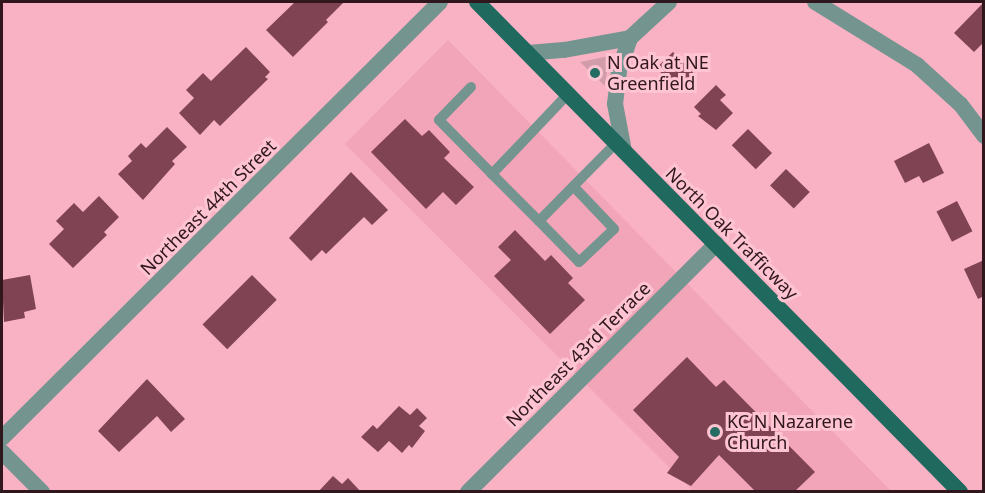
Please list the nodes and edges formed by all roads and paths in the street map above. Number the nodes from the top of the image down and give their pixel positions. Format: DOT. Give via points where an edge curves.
graph roads {
  1 [pos="440,2"];
  2 [pos="477,2"];
  3 [pos="669,2"];
  4 [pos="815,2"];
  5 [pos="630,38"];
  6 [pos="528,53"];
  7 [pos="471,87"];
  8 [pos="568,94"];
  9 [pos="982,129"];
  10 [pos="620,147"];
  11 [pos="492,174"];
  12 [pos="573,186"];
  13 [pos="539,221"];
  14 [pos="716,244"];
  15 [pos="2,438"];
  16 [pos="2,452"];
  17 [pos="957,490"];
  18 [pos="42,492"];
  19 [pos="468,492"];
  1 -- 15 [label="street, Northeast 44th Street"];
  2 -- 6 [label="main road, North Oak Trafficway"];
  3 -- 5 [label="street"];
  4 -- 9 [label="street" via="917,65"];
  5 -- 6 [label="street"];
  5 -- 10 [label="street" via="619,70 615,104"];
  6 -- 8 [label="main road, North Oak Trafficway"];
  7 -- 11 [label="lane" via="440,120"];
  8 -- 10 [label="main road, North Oak Trafficway"];
  8 -- 11 [label="lane"];
  10 -- 12 [label="lane"];
  10 -- 14 [label="main road, North Oak Trafficway"];
  11 -- 13 [label="lane"];
  12 -- 13 [label="lane"];
  12 -- 13 [label="lane" via="614,229 579,262"];
  14 -- 17 [label="main road, North Oak Trafficway"];
  14 -- 19 [label="street, Northeast 43rd Terrace"];
  16 -- 18 [label="street"];
}
